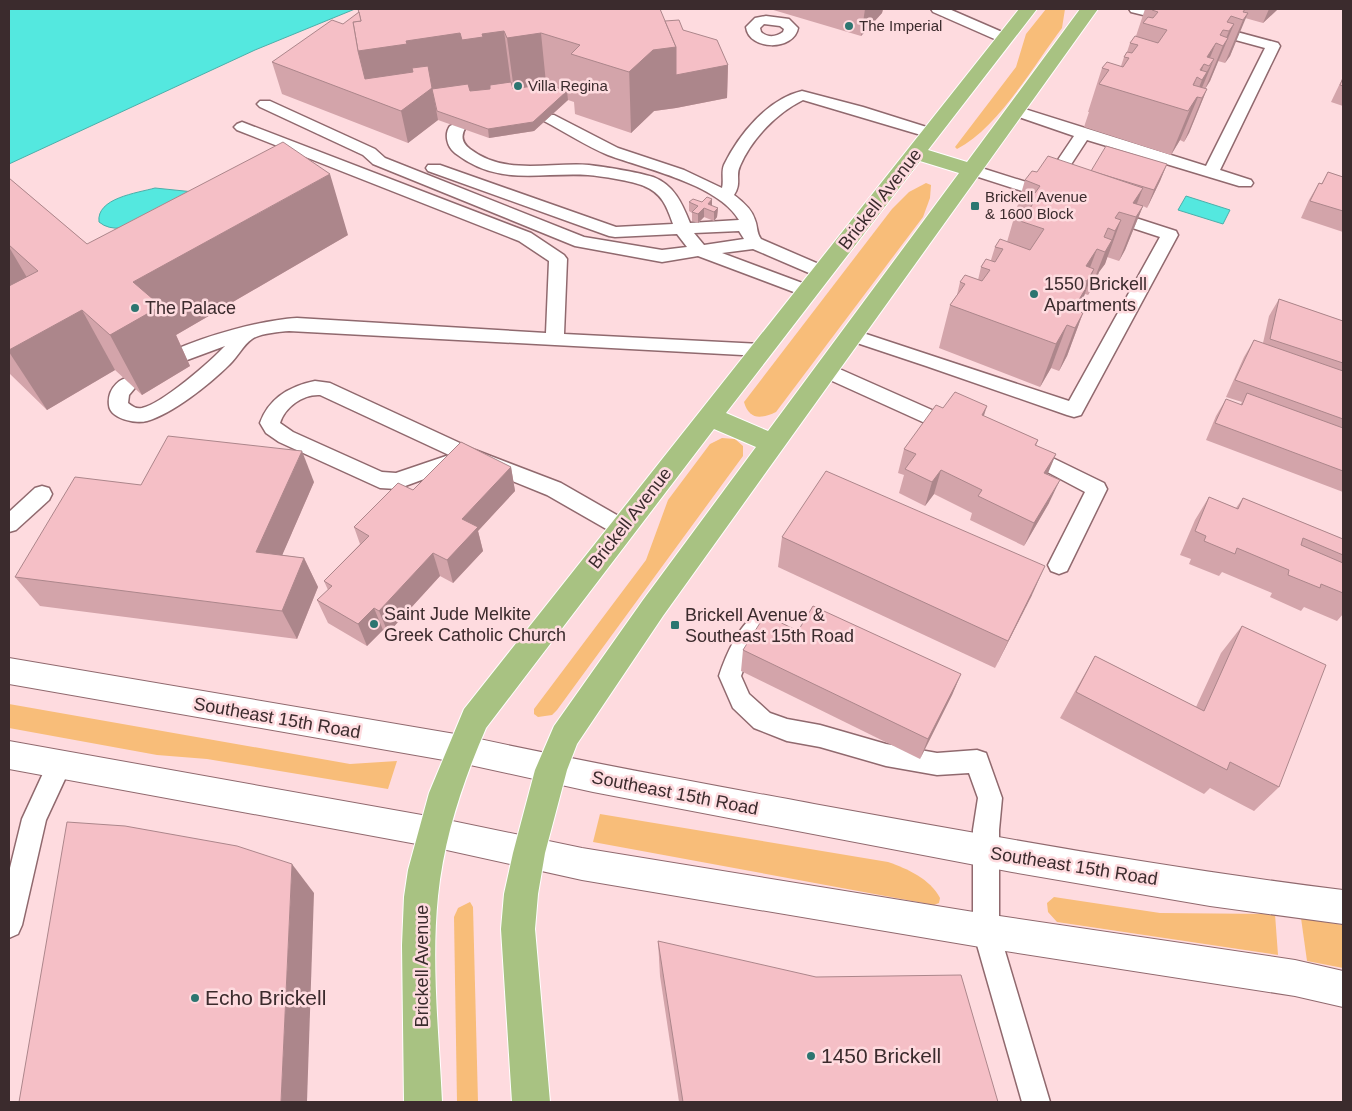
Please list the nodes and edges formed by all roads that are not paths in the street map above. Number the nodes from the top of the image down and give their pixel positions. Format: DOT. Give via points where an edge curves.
graph roads {
  1 [pos="938,9"];
  2 [pos="1028,9"];
  3 [pos="1089,9"];
  4 [pos="1136,9"];
  5 [pos="1004,38"];
  6 [pos="265,104"];
  7 [pos="1015,110"];
  8 [pos="549,118"];
  9 [pos="242,127"];
  10 [pos="458,127"];
  11 [pos="931,133"];
  12 [pos="1083,134"];
  13 [pos="369,152"];
  14 [pos="916,153"];
  15 [pos="972,170"];
  16 [pos="1210,173"];
  17 [pos="1246,183"];
  18 [pos="1044,193"];
  19 [pos="726,196"];
  20 [pos="1062,199"];
  21 [pos="1091,209"];
  22 [pos="579,220"];
  23 [pos="748,225"];
  24 [pos="683,228"];
  25 [pos="565,236"];
  26 [pos="755,243"];
  27 [pos="700,251"];
  28 [pos="822,272"];
  29 [pos="807,291"];
  30 [pos="245,335"];
  31 [pos="851,336"];
  32 [pos="555,340"];
  33 [pos="761,350"];
  34 [pos="179,356"];
  35 [pos="826,370"];
  36 [pos="130,383"];
  37 [pos="709,416"];
  38 [pos="943,423"];
  39 [pos="773,444"];
  40 [pos="1010,445"];
  41 [pos="468,455"];
  42 [pos="42,494"];
  43 [pos="9,524"];
  44 [pos="622,528"];
  45 [pos="1059,565"];
  46 [pos="760,622"];
  47 [pos="9,671"];
  48 [pos="461,749"];
  49 [pos="9,755"];
  50 [pos="60,764"];
  51 [pos="551,770"];
  52 [pos="433,832"];
  53 [pos="987,852"];
  54 [pos="529,853"];
  55 [pos="1343,908"];
  56 [pos="9,925"];
  57 [pos="986,931"];
  58 [pos="1343,989"];
  59 [pos="423,1102"];
  60 [pos="531,1102"];
  61 [pos="1036,1102"];
  1 -- 5 [label="lane"];
  2 -- 5 [label="main road, Brickell Avenue"];
  3 -- 7 [label="main road"];
  4 -- 16 [label="lane" via="1273,46"];
  5 -- 11 [label="main road, Brickell Avenue"];
  6 -- 13 [label="lane"];
  7 -- 12 [label="lane"];
  7 -- 15 [label="main road"];
  8 -- 19 [label="lane" via="612,151 678,173"];
  9 -- 32 [label="lane" via="525,236 558,259"];
  10 -- 24 [label="lane" via="454,139 457,147 474,160 501,169 526,172 588,170 648,181 672,199"];
  11 -- 14 [label="main road, Brickell Avenue"];
  11 -- 19 [label="lane" via="802,95 782,105 753,132 731,167 731,187"];
  12 -- 16 [label="lane"];
  12 -- 18 [label="lane"];
  13 -- 22 [label="lane" via="392,153"];
  13 -- 25 [label="lane" via="379,161"];
  14 -- 15 [label="main road"];
  14 -- 28 [label="main road, Brickell Avenue"];
  15 -- 18 [label="lane"];
  15 -- 31 [label="main road"];
  16 -- 17 [label="lane"];
  18 -- 20 [label="lane"];
  19 -- 23 [label="lane" via="739,207"];
  21 -- 31 [label="lane" via="1170,235 1074,410"];
  22 -- 24 [label="lane" via="615,232"];
  22 -- 25 [label="lane"];
  23 -- 24 [label="lane"];
  23 -- 26 [label="lane" via="748,233"];
  24 -- 27 [label="lane"];
  25 -- 27 [label="lane" via="581,242 662,256"];
  26 -- 27 [label="lane"];
  26 -- 28 [label="lane"];
  27 -- 29 [label="lane"];
  28 -- 29 [label="main road, Brickell Avenue"];
  29 -- 33 [label="main road, Brickell Avenue"];
  30 -- 32 [label="lane" via="276,325 297,324"];
  30 -- 34 [label="lane" via="202,345"];
  30 -- 36 [label="lane" via="222,361 164,407 131,416 118,406 120,392"];
  31 -- 35 [label="main road"];
  32 -- 33 [label="lane"];
  33 -- 37 [label="main road, Brickell Avenue"];
  35 -- 38 [label="lane"];
  35 -- 39 [label="main road"];
  37 -- 39 [label="main road"];
  37 -- 44 [label="main road, Brickell Avenue"];
  39 -- 51 [label="main road" via="575,720"];
  40 -- 45 [label="lane" via="1097,489"];
  41 -- 41 [label="lane" via="323,388 296,393 279,408 270,423 286,437 380,480 396,481"];
  41 -- 44 [label="lane" via="554,489"];
  42 -- 43 [label="lane"];
  44 -- 48 [label="main road, Brickell Avenue" via="484,706"];
  46 -- 53 [label="lane" via="737,656 730,676 742,701 762,721 787,730 937,764 977,761 990,798"];
  47 -- 48 [label="street, Southeast 15th Road"];
  48 -- 51 [label="street, Southeast 15th Road"];
  48 -- 52 [label="main road, Brickell Avenue"];
  49 -- 50 [label="street"];
  50 -- 52 [label="street"];
  50 -- 56 [label="lane" via="34,819"];
  51 -- 53 [label="street, Southeast 15th Road"];
  51 -- 54 [label="main road"];
  52 -- 54 [label="street"];
  52 -- 59 [label="main road, Brickell Avenue" via="419,922"];
  53 -- 55 [label="street, Southeast 15th Road"];
  53 -- 57 [label="lane"];
  54 -- 57 [label="street"];
  54 -- 60 [label="main road" via="518,929"];
  57 -- 58 [label="street" via="1295,978"];
  57 -- 61 [label="lane"];
}
